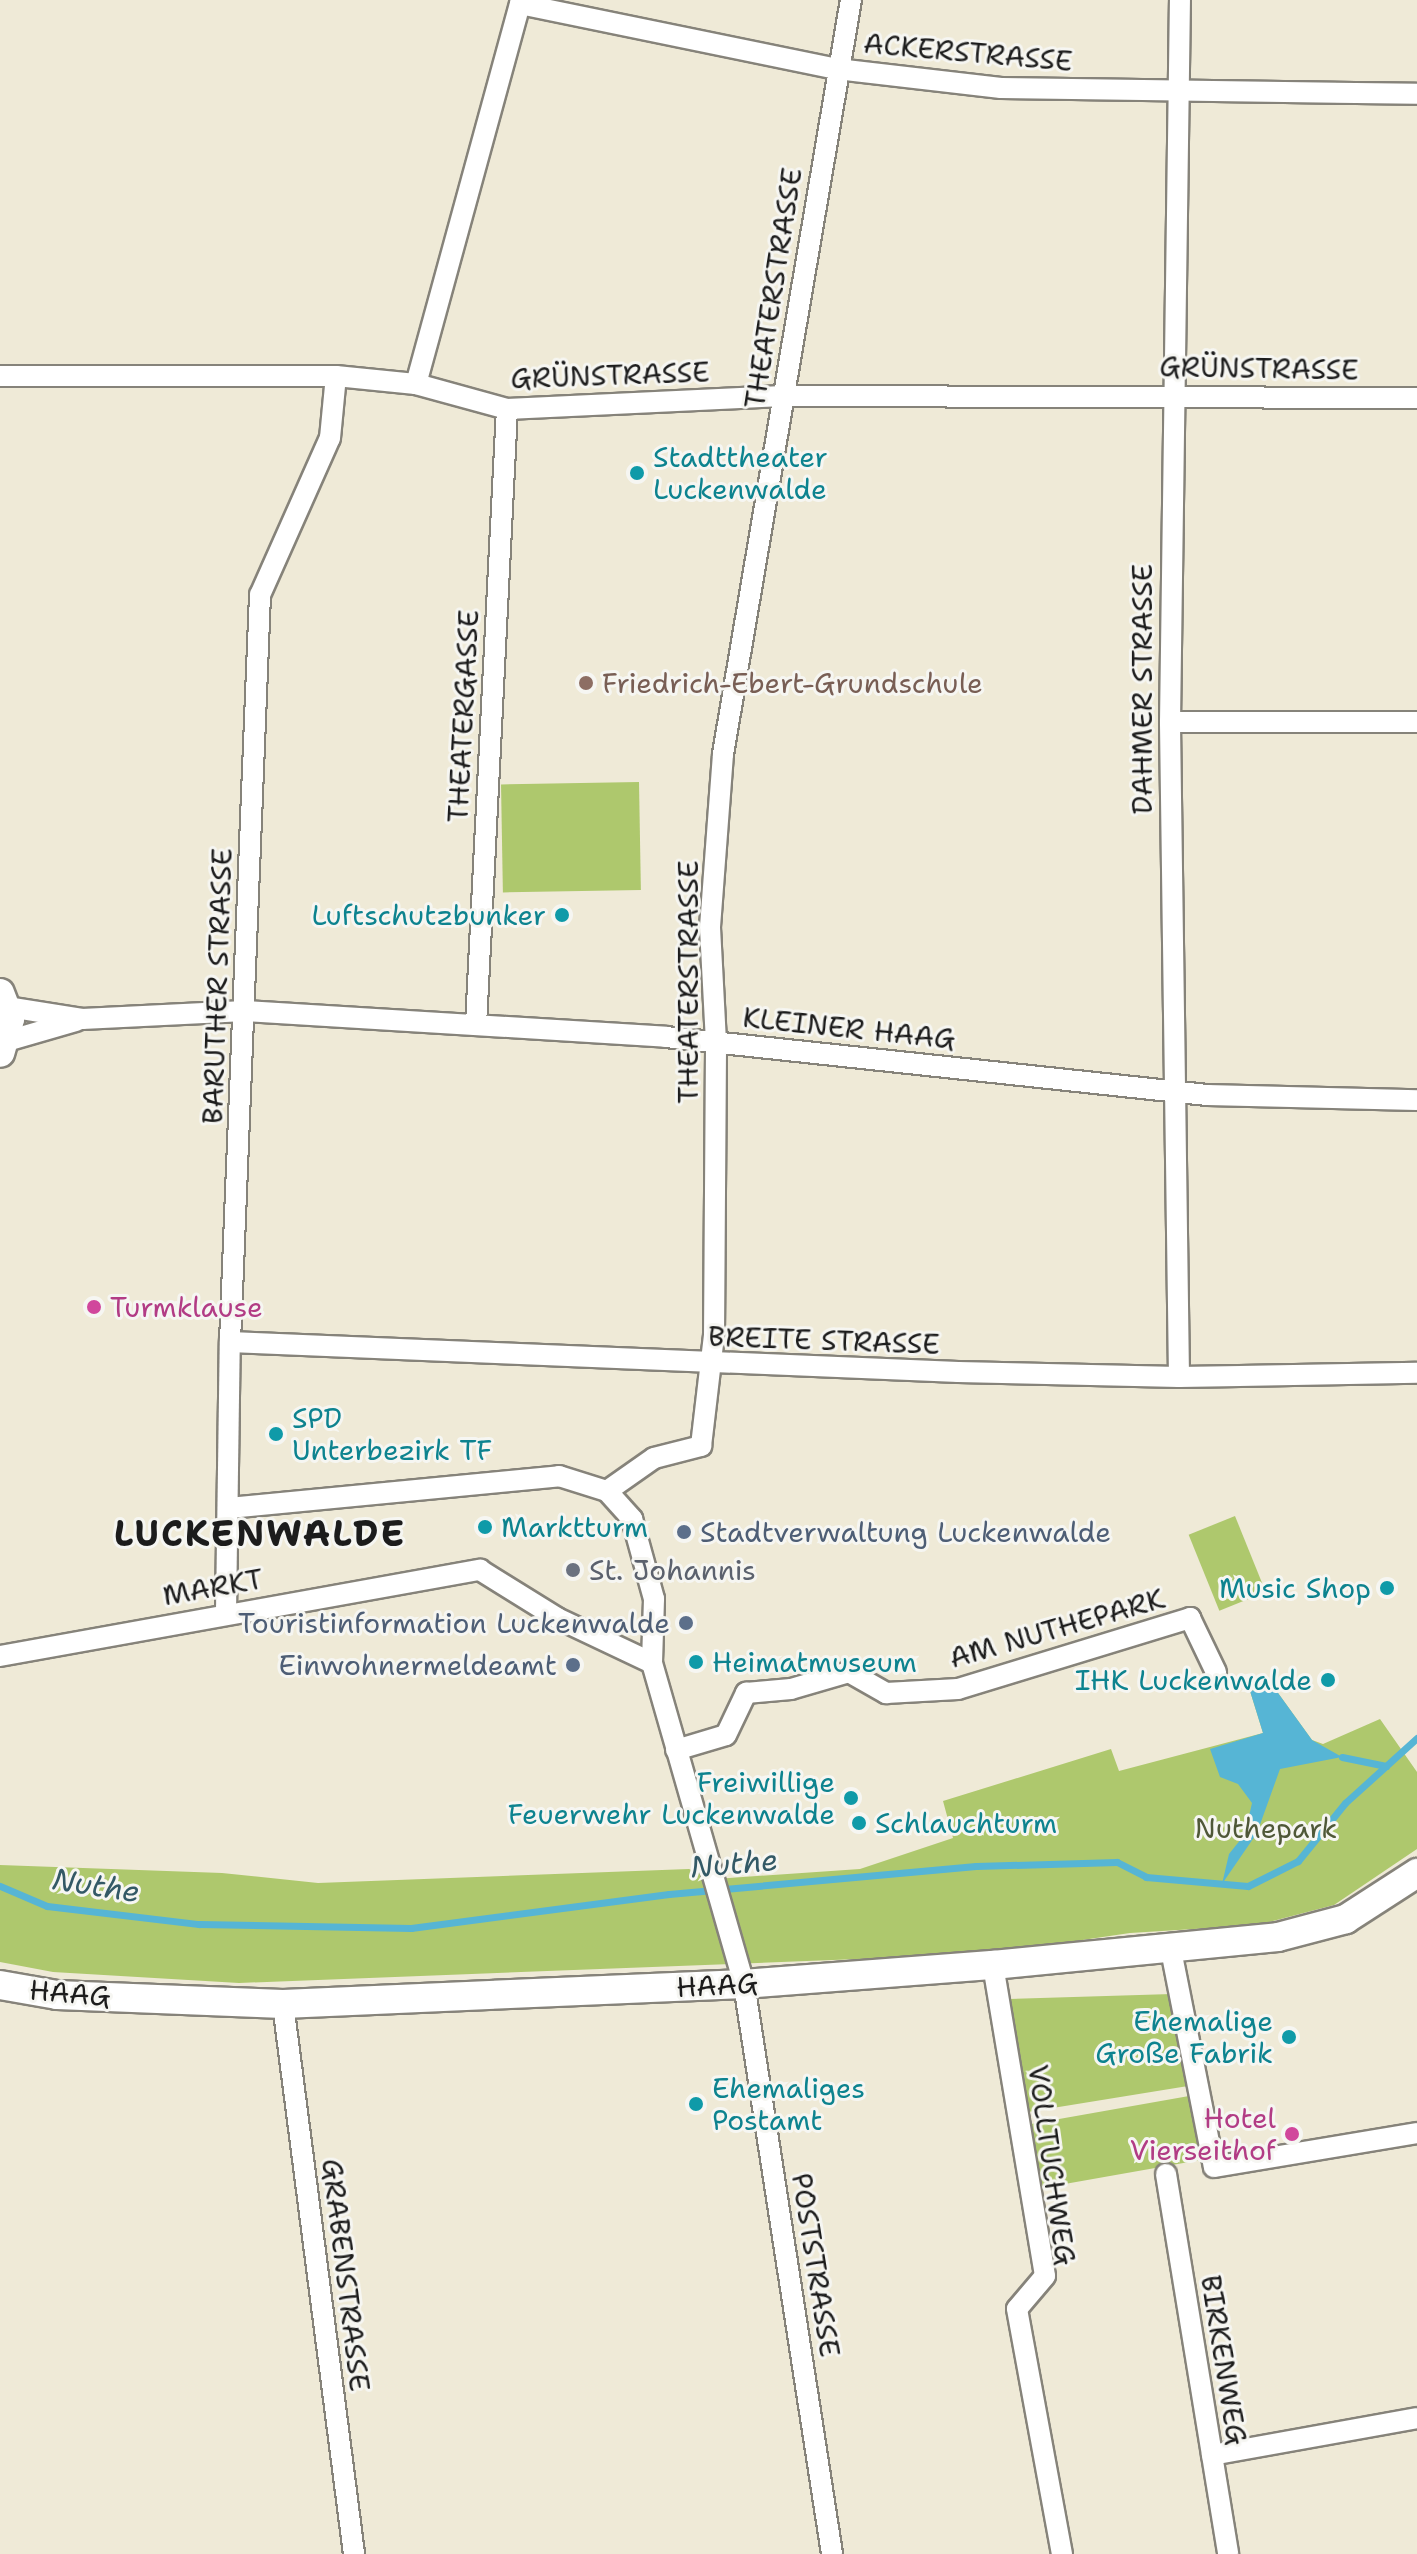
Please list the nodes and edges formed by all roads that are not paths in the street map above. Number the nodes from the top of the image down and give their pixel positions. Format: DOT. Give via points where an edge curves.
graph roads {
  1 [pos="851,0"];
  2 [pos="1180,0"];
  3 [pos="521,2"];
  4 [pos="837,69"];
  5 [pos="1182,93"];
  6 [pos="1417,94"];
  7 [pos="0,376"];
  8 [pos="336,376"];
  9 [pos="416,384"];
  10 [pos="1171,394"];
  11 [pos="783,396"];
  12 [pos="1417,398"];
  13 [pos="507,409"];
  14 [pos="1170,722"];
  15 [pos="1417,722"];
  16 [pos="4,1000"];
  17 [pos="245,1011"];
  18 [pos="82,1019"];
  19 [pos="476,1025"];
  20 [pos="716,1042"];
  21 [pos="3,1047"];
  22 [pos="1177,1091"];
  23 [pos="1417,1100"];
  24 [pos="230,1342"];
  25 [pos="712,1364"];
  26 [pos="1417,1373"];
  27 [pos="1179,1377"];
  28 [pos="607,1491"];
  29 [pos="229,1508"];
  30 [pos="226,1612"];
  31 [pos="0,1656"];
  32 [pos="652,1663"];
  33 [pos="1216,1672"];
  34 [pos="676,1750"];
  35 [pos="1417,1873"];
  36 [pos="1170,1945"];
  37 [pos="993,1965"];
  38 [pos="744,1984"];
  39 [pos="0,1985"];
  40 [pos="283,2004"];
  41 [pos="1417,2133"];
  42 [pos="1166,2174"];
  43 [pos="1417,2418"];
  44 [pos="1212,2455"];
  45 [pos="354,2554"];
  46 [pos="832,2554"];
  47 [pos="1062,2554"];
  48 [pos="1228,2554"];
  1 -- 4 [label="street, THEATERSTRASSE"];
  2 -- 5 [label="street, DAHMER STRASSE"];
  3 -- 4 [label="street, ACKERSTRASSE"];
  3 -- 9 [label="street"];
  4 -- 5 [label="street, ACKERSTRASSE" via="1001,88"];
  4 -- 11 [label="street, THEATERSTRASSE"];
  5 -- 6 [label="street, ACKERSTRASSE"];
  5 -- 10 [label="street, DAHMER STRASSE"];
  7 -- 8 [label="street, GRÜNSTRASSE"];
  8 -- 9 [label="street, GRÜNSTRASSE"];
  8 -- 17 [label="street, BARUTHER STRASSE" via="330,438 260,595"];
  9 -- 13 [label="street, GRÜNSTRASSE"];
  10 -- 11 [label="street, GRÜNSTRASSE"];
  10 -- 12 [label="street, GRÜNSTRASSE"];
  10 -- 14 [label="street, DAHMER STRASSE"];
  11 -- 13 [label="street, GRÜNSTRASSE"];
  11 -- 20 [label="street, THEATERSTRASSE" via="723,754 710,927"];
  13 -- 19 [label="street, THEATERGASSE"];
  14 -- 15 [label="street"];
  14 -- 22 [label="street, DAHMER STRASSE" via="1170,994"];
  16 -- 18 [label="street, KLEINER HAAG"];
  16 -- 21 [label="main road"];
  17 -- 18 [label="street, KLEINER HAAG"];
  17 -- 19 [label="street, KLEINER HAAG"];
  17 -- 24 [label="street, BARUTHER STRASSE"];
  18 -- 21 [label="street, KLEINER HAAG"];
  19 -- 20 [label="street, KLEINER HAAG"];
  20 -- 22 [label="street, KLEINER HAAG"];
  20 -- 25 [label="street, THEATERSTRASSE"];
  22 -- 23 [label="street, KLEINER HAAG"];
  22 -- 27 [label="street, DAHMER STRASSE"];
  24 -- 25 [label="street, BREITE STRASSE"];
  24 -- 29 [label="street, BARUTHER STRASSE"];
  25 -- 27 [label="street, BREITE STRASSE"];
  25 -- 28 [label="street, THEATERSTRASSE" via="701,1446 654,1458"];
  26 -- 27 [label="street, BREITE STRASSE"];
  28 -- 29 [label="street" via="559,1476"];
  28 -- 32 [label="street" via="632,1519 654,1599"];
  29 -- 30 [label="street, BARUTHER STRASSE"];
  30 -- 31 [label="street, MARKT"];
  30 -- 32 [label="street, MARKT" via="480,1570 557,1618"];
  32 -- 34 [label="street"];
  33 -- 34 [label="street, AM NUTHEPARK" via="1190,1618 958,1689 886,1693 849,1672 791,1689 746,1693 726,1735"];
  34 -- 38 [label="street"];
  35 -- 36 [label="main road, HAAG" via="1346,1919 1278,1937"];
  36 -- 37 [label="main road, HAAG"];
  36 -- 41 [label="street" via="1214,2167"];
  37 -- 38 [label="main road, HAAG"];
  37 -- 47 [label="street, VOLLTUCHWEG" via="1045,2276 1017,2309"];
  38 -- 40 [label="main road, HAAG"];
  38 -- 46 [label="street, POSTSTRASSE"];
  39 -- 40 [label="main road, HAAG" via="57,1995"];
  40 -- 45 [label="street, GRABENSTRASSE"];
  42 -- 44 [label="street, BIRKENWEG"];
  43 -- 44 [label="street"];
  44 -- 48 [label="street, BIRKENWEG"];
}
